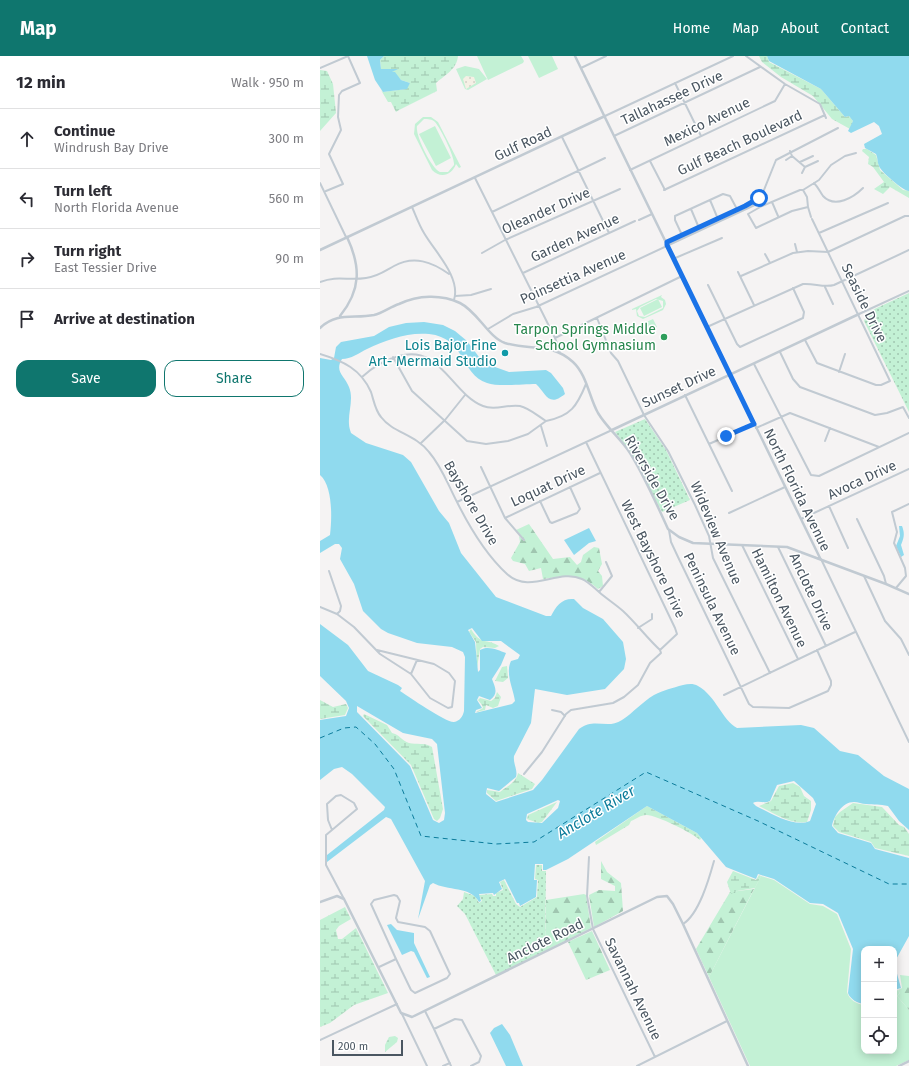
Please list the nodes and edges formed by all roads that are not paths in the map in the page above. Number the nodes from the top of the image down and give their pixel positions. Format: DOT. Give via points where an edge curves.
graph roads {
  1 [pos="575,56"];
  2 [pos="606,56"];
  3 [pos="733,56"];
  4 [pos="746,56"];
  5 [pos="760,67"];
  6 [pos="320,68"];
  7 [pos="581,68"];
  8 [pos="675,83"];
  9 [pos="785,84"];
  10 [pos="685,103"];
  11 [pos="825,115"];
  12 [pos="605,116"];
  13 [pos="826,118"];
  14 [pos="838,128"];
  15 [pos="614,136"];
  16 [pos="701,136"];
  17 [pos="562,137"];
  18 [pos="790,151"];
  19 [pos="856,153"];
  20 [pos="792,156"];
  21 [pos="813,156"];
  22 [pos="605,158"];
  23 [pos="786,160"];
  24 [pos="650,161"];
  25 [pos="818,161"];
  26 [pos="800,162"];
  27 [pos="805,167"];
  28 [pos="578,170"];
  29 [pos="630,170"];
  30 [pos="802,173"];
  31 [pos="474,178"];
  32 [pos="320,183"];
  33 [pos="814,183"];
  34 [pos="863,188"];
  35 [pos="620,189"];
  36 [pos="803,190"];
  37 [pos="326,191"];
  38 [pos="762,195"];
  39 [pos="710,200"];
  40 [pos="594,201"];
  41 [pos="756,202"];
  42 [pos="772,202"];
  43 [pos="888,203"];
  44 [pos="412,207"];
  45 [pos="746,207"];
  46 [pos="808,207"];
  47 [pos="691,209"];
  48 [pos="738,211"];
  49 [pos="492,212"];
  50 [pos="749,213"];
  51 [pos="652,214"];
  52 [pos="778,216"];
  53 [pos="909,216"];
  54 [pos="639,220"];
  55 [pos="718,220"];
  56 [pos="635,221"];
  57 [pos="699,229"];
  58 [pos="609,233"];
  59 [pos="819,234"];
  60 [pos="346,237"];
  61 [pos="682,237"];
  62 [pos="722,238"];
  63 [pos="506,240"];
  64 [pos="795,244"];
  65 [pos="667,245"];
  66 [pos="320,250"];
  67 [pos="909,250"];
  68 [pos="797,252"];
  69 [pos="828,252"];
  70 [pos="482,253"];
  71 [pos="766,254"];
  72 [pos="673,259"];
  73 [pos="770,263"];
  74 [pos="738,272"];
  75 [pos="523,273"];
  76 [pos="449,274"];
  77 [pos="682,276"];
  78 [pos="740,276"];
  79 [pos="357,278"];
  80 [pos="842,281"];
  81 [pos="320,282"];
  82 [pos="708,285"];
  83 [pos="825,287"];
  84 [pos="793,288"];
  85 [pos="491,289"];
  86 [pos="909,291"];
  87 [pos="455,296"];
  88 [pos="454,300"];
  89 [pos="833,304"];
  90 [pos="539,305"];
  91 [pos="754,305"];
  92 [pos="858,313"];
  93 [pos="340,316"];
  94 [pos="597,318"];
  95 [pos="725,319"];
  96 [pos="320,328"];
  97 [pos="707,328"];
  98 [pos="488,329"];
  99 [pos="555,338"];
  100 [pos="805,340"];
  101 [pos="560,351"];
  102 [pos="780,352"];
  103 [pos="320,354"];
  104 [pos="845,354"];
  105 [pos="393,357"];
  106 [pos="754,364"];
  107 [pos="839,372"];
  108 [pos="730,374"];
  109 [pos="362,377"];
  110 [pos="586,384"];
  111 [pos="465,395"];
  112 [pos="685,395"];
  113 [pos="644,415"];
  114 [pos="780,416"];
  115 [pos="909,418"];
  116 [pos="445,420"];
  117 [pos="546,421"];
  118 [pos="754,424"];
  119 [pos="541,426"];
  120 [pos="756,428"];
  121 [pos="830,428"];
  122 [pos="612,430"];
  123 [pos="909,433"];
  124 [pos="825,441"];
  125 [pos="586,442"];
  126 [pos="421,444"];
  127 [pos="709,444"];
  128 [pos="547,446"];
  129 [pos="879,447"];
  130 [pos="481,467"];
  131 [pos="909,469"];
  132 [pos="600,473"];
  133 [pos="490,487"];
  134 [pos="570,487"];
  135 [pos="785,487"];
  136 [pos="732,491"];
  137 [pos="540,501"];
  138 [pos="457,502"];
  139 [pos="909,504"];
  140 [pos="829,506"];
  141 [pos="729,513"];
  142 [pos="505,518"];
  143 [pos="801,519"];
  144 [pos="857,519"];
  145 [pos="668,529"];
  146 [pos="524,540"];
  147 [pos="710,544"];
  148 [pos="742,545"];
  149 [pos="778,546"];
  150 [pos="815,547"];
  151 [pos="848,548"];
  152 [pos="811,555"];
  153 [pos="820,558"];
  154 [pos="606,562"];
  155 [pos="328,571"];
  156 [pos="864,576"];
  157 [pos="886,584"];
  158 [pos="896,588"];
  159 [pos="599,592"];
  160 [pos="909,594"];
  161 [pos="320,607"];
  162 [pos="337,614"];
  163 [pos="652,614"];
  164 [pos="638,628"];
  165 [pos="856,632"];
  166 [pos="826,646"];
  167 [pos="377,650"];
  168 [pos="660,650"];
  169 [pos="817,650"];
  170 [pos="909,655"];
  171 [pos="417,660"];
  172 [pos="798,660"];
  173 [pos="770,673"];
  174 [pos="411,674"];
  175 [pos="741,687"];
  176 [pos="724,695"];
  177 [pos="552,710"];
  178 [pos="564,716"];
  179 [pos="909,742"];
  180 [pos="524,774"];
  181 [pos="332,830"];
  182 [pos="589,857"];
  183 [pos="714,861"];
  184 [pos="344,899"];
  185 [pos="320,902"];
  186 [pos="683,924"];
  187 [pos="593,929"];
  188 [pos="396,958"];
  189 [pos="379,967"];
  190 [pos="397,1004"];
  191 [pos="425,1011"];
  192 [pos="401,1013"];
  193 [pos="727,1021"];
  194 [pos="434,1029"];
  195 [pos="320,1040"];
  196 [pos="655,1057"];
  197 [pos="909,1061"];
  198 [pos="450,1063"];
  199 [pos="427,1066"];
  200 [pos="443,1066"];
  201 [pos="451,1066"];
  202 [pos="471,1066"];
  203 [pos="637,1066"];
  204 [pos="748,1066"];
  205 [pos="899,1066"];
  1 -- 7 [label="street, North Florida Avenue"];
  2 -- 7 [label="street"];
  3 -- 8 [label="street, Gulf Road"];
  4 -- 5 [label="street"];
  5 -- 9 [label="street"];
  5 -- 10 [label="street, Tallahassee Drive"];
  6 -- 37 [label="street" via="348,56 360,83 342,91 338,96 341,130 329,154 343,184"];
  7 -- 12 [label="street, North Florida Avenue"];
  8 -- 10 [label="street"];
  8 -- 12 [label="street, Gulf Road"];
  9 -- 11 [label="street" via="820,104"];
  9 -- 16 [label="street, Mexico Avenue" via="775,101"];
  10 -- 15 [label="street, Tallahassee Drive"];
  10 -- 16 [label="street"];
  11 -- 13 [label="street"];
  11 -- 24 [label="street, Gulf Beach Boulevard" via="664,190"];
  12 -- 15 [label="street, North Florida Avenue"];
  12 -- 17 [label="street, Gulf Road"];
  14 -- 18 [label="street"];
  15 -- 29 [label="street, North Florida Avenue"];
  16 -- 24 [label="street, Mexico Avenue"];
  17 -- 28 [label="street"];
  17 -- 31 [label="street, Gulf Road"];
  18 -- 20 [label="street"];
  18 -- 38 [label="street" via="776,160"];
  19 -- 33 [label="street" via="845,156 831,165"];
  20 -- 23 [label="street"];
  20 -- 26 [label="street"];
  21 -- 26 [label="street"];
  22 -- 28 [label="street"];
  24 -- 29 [label="street, Mexico Avenue"];
  25 -- 27 [label="street"];
  26 -- 27 [label="street"];
  27 -- 30 [label="street"];
  28 -- 40 [label="street"];
  28 -- 49 [label="street"];
  29 -- 51 [label="street, North Florida Avenue"];
  31 -- 44 [label="street, Gulf Road"];
  31 -- 49 [label="street"];
  32 -- 60 [label="street"];
  33 -- 34 [label="street" via="826,198 838,202 853,196"];
  33 -- 36 [label="street"];
  35 -- 40 [label="street, Oleander Drive"];
  36 -- 42 [label="street" via="794,191"];
  36 -- 46 [label="street, Seaside Drive"];
  38 -- 41 [label="street"];
  38 -- 41 [label="street" via="762,202"];
  39 -- 47 [label="street"];
  39 -- 48 [label="street" via="727,194"];
  39 -- 55 [label="street"];
  40 -- 58 [label="street"];
  40 -- 63 [label="street, Oleander Drive"];
  41 -- 45 [label="street, Poinsettia Avenue"];
  42 -- 50 [label="street"];
  42 -- 52 [label="street"];
  43 -- 59 [label="street"];
  44 -- 60 [label="street, Gulf Road"];
  44 -- 76 [label="street" via="424,234"];
  45 -- 48 [label="street, Poinsettia Avenue"];
  45 -- 50 [label="street"];
  46 -- 52 [label="street"];
  46 -- 59 [label="street, Seaside Drive"];
  47 -- 57 [label="street"];
  47 -- 61 [label="street" via="675,216"];
  48 -- 55 [label="street, Poinsettia Avenue"];
  49 -- 63 [label="street"];
  50 -- 52 [label="street" via="756,228"];
  51 -- 54 [label="street, Garden Avenue"];
  51 -- 65 [label="street, North Florida Avenue"];
  53 -- 69 [label="street"];
  55 -- 57 [label="street, Poinsettia Avenue"];
  56 -- 58 [label="street, Garden Avenue"];
  57 -- 61 [label="street, Poinsettia Avenue"];
  58 -- 75 [label="street, Garden Avenue"];
  59 -- 69 [label="street, Seaside Drive"];
  60 -- 66 [label="street, Gulf Road"];
  60 -- 79 [label="street" via="356,258"];
  61 -- 65 [label="street, Poinsettia Avenue"];
  62 -- 72 [label="street"];
  63 -- 70 [label="street, Oleander Drive"];
  63 -- 75 [label="street"];
  64 -- 68 [label="street"];
  65 -- 72 [label="street, North Florida Avenue"];
  65 -- 90 [label="street, Poinsettia Avenue"];
  67 -- 80 [label="street"];
  68 -- 69 [label="street"];
  68 -- 73 [label="street"];
  69 -- 80 [label="street, Seaside Drive"];
  71 -- 73 [label="street"];
  72 -- 77 [label="street, North Florida Avenue"];
  73 -- 78 [label="street"];
  74 -- 78 [label="street"];
  75 -- 90 [label="street"];
  76 -- 79 [label="street" via="432,263 412,260 374,276"];
  76 -- 87 [label="street" via="454,284"];
  77 -- 94 [label="street"];
  77 -- 97 [label="street, North Florida Avenue"];
  78 -- 91 [label="street"];
  79 -- 81 [label="street" via="336,277"];
  79 -- 93 [label="street" via="353,295"];
  80 -- 83 [label="street"];
  80 -- 92 [label="street, Seaside Drive"];
  82 -- 95 [label="street"];
  83 -- 84 [label="street" via="813,283"];
  83 -- 89 [label="street"];
  84 -- 91 [label="street"];
  84 -- 95 [label="street" via="804,312 803,318 744,347 737,344"];
  85 -- 87 [label="street" via="471,295"];
  86 -- 92 [label="street, Sunset Drive"];
  87 -- 88 [label="street"];
  88 -- 93 [label="street" via="421,297 374,314"];
  88 -- 98 [label="street" via="472,311"];
  90 -- 98 [label="street, Poinsettia Avenue" via="513,314"];
  90 -- 99 [label="street"];
  91 -- 95 [label="street"];
  92 -- 100 [label="street, Sunset Drive"];
  92 -- 107 [label="street, Seaside Drive" via="890,381 876,385"];
  93 -- 96 [label="street"];
  94 -- 99 [label="street"];
  94 -- 113 [label="street, Wideview Avenue" via="611,352 618,361"];
  95 -- 97 [label="street"];
  97 -- 108 [label="street, North Florida Avenue"];
  98 -- 101 [label="street" via="503,342"];
  99 -- 101 [label="street"];
  100 -- 102 [label="street, Sunset Drive"];
  100 -- 107 [label="street" via="817,363"];
  101 -- 110 [label="street, Riverside Drive" via="579,368"];
  102 -- 106 [label="street, Sunset Drive"];
  102 -- 115 [label="street" via="793,379 800,387 875,415 903,407"];
  103 -- 109 [label="street, Bayshore Drive" via="343,362"];
  104 -- 107 [label="street"];
  105 -- 109 [label="street" via="373,367"];
  105 -- 111 [label="street" via="414,354 429,358"];
  105 -- 116 [label="street" via="412,391"];
  106 -- 108 [label="street, Sunset Drive"];
  106 -- 114 [label="street"];
  108 -- 112 [label="street, Sunset Drive"];
  108 -- 118 [label="street, North Florida Avenue"];
  109 -- 126 [label="street, Bayshore Drive" via="382,420"];
  110 -- 117 [label="street" via="573,409 561,418"];
  110 -- 122 [label="street, Riverside Drive" via="596,408"];
  111 -- 116 [label="street"];
  111 -- 117 [label="street" via="482,406 522,407"];
  112 -- 113 [label="street, Sunset Drive"];
  112 -- 127 [label="street"];
  113 -- 122 [label="street, Sunset Drive"];
  113 -- 147 [label="street, Wideview Avenue" via="668,451 709,536"];
  114 -- 120 [label="street"];
  114 -- 121 [label="street" via="790,413"];
  114 -- 129 [label="street" via="808,472 814,476"];
  116 -- 119 [label="street" via="467,441 483,444 505,442 525,436"];
  116 -- 126 [label="street"];
  117 -- 119 [label="street"];
  118 -- 120 [label="street, North Florida Avenue"];
  118 -- 127 [label="street"];
  119 -- 128 [label="street"];
  120 -- 135 [label="street, North Florida Avenue"];
  121 -- 124 [label="street"];
  121 -- 129 [label="street"];
  122 -- 125 [label="street, Sunset Drive"];
  122 -- 145 [label="street, Riverside Drive" via="630,454"];
  123 -- 129 [label="street"];
  125 -- 132 [label="street, West Bayshore Drive"];
  125 -- 133 [label="street, Sunset Drive"];
  126 -- 138 [label="street, Bayshore Drive" via="436,462"];
  127 -- 136 [label="street"];
  130 -- 133 [label="street"];
  131 -- 140 [label="street, Avoca Drive"];
  132 -- 134 [label="street, Loquat Drive"];
  132 -- 168 [label="street, West Bayshore Drive" via="676,630 675,637"];
  133 -- 138 [label="street, Sunset Drive"];
  133 -- 142 [label="street"];
  134 -- 137 [label="street, Loquat Drive"];
  134 -- 137 [label="street" via="580,509 577,513 552,523"];
  135 -- 141 [label="street"];
  135 -- 143 [label="street, North Florida Avenue"];
  137 -- 142 [label="street, Loquat Drive"];
  138 -- 159 [label="street, Bayshore Drive" via="485,549 512,578 531,583 575,577 584,580"];
  139 -- 158 [label="street" via="892,512 897,532 894,542 906,576"];
  140 -- 143 [label="street, Avoca Drive"];
  140 -- 151 [label="street"];
  142 -- 146 [label="street"];
  143 -- 150 [label="street, North Florida Avenue"];
  144 -- 157 [label="street"];
  145 -- 147 [label="street, Riverside Drive" via="693,543"];
  145 -- 175 [label="street, Peninsula Avenue" via="675,552"];
  147 -- 148 [label="street, Riverside Drive"];
  147 -- 173 [label="street, Wideview Avenue" via="713,558"];
  148 -- 149 [label="street, Riverside Drive"];
  148 -- 172 [label="street, Hamilton Avenue"];
  149 -- 152 [label="street, Riverside Drive" via="794,548"];
  149 -- 166 [label="street, Anclote Drive"];
  150 -- 152 [label="street"];
  150 -- 153 [label="street, North Florida Avenue"];
  152 -- 153 [label="street, Riverside Drive"];
  153 -- 156 [label="street, Riverside Drive"];
  153 -- 165 [label="street, North Florida Avenue"];
  154 -- 159 [label="street" via="612,576"];
  155 -- 162 [label="street" via="341,606"];
  156 -- 157 [label="street, Riverside Drive"];
  156 -- 170 [label="street" via="885,620"];
  157 -- 158 [label="street, Riverside Drive"];
  158 -- 160 [label="street, Riverside Drive"];
  159 -- 164 [label="street, Bayshore Drive" via="623,611"];
  161 -- 162 [label="street"];
  162 -- 167 [label="street"];
  163 -- 164 [label="street" via="652,619"];
  164 -- 168 [label="street, Bayshore Drive"];
  165 -- 166 [label="street"];
  165 -- 179 [label="street, North Florida Avenue"];
  166 -- 169 [label="street"];
  167 -- 171 [label="street"];
  167 -- 174 [label="street"];
  168 -- 178 [label="street" via="661,653 650,663 638,684 624,697 613,702 571,710"];
  169 -- 172 [label="street"];
  169 -- 175 [label="street, Peninsula Avenue" via="831,681 828,691 788,708 753,708"];
  171 -- 174 [label="street"];
  171 -- 174 [label="street" via="438,665 452,677 455,684 452,707 448,708 430,698"];
  172 -- 173 [label="street"];
  173 -- 175 [label="street"];
  175 -- 176 [label="street"];
  177 -- 178 [label="street" via="561,712"];
  178 -- 180 [label="street" via="542,752"];
  181 -- 181 [label="street" via="357,809 354,803 341,795 327,804 328,820"];
  181 -- 184 [label="street" via="326,835 326,865"];
  182 -- 187 [label="street, Savannah Avenue" via="588,896"];
  183 -- 186 [label="street" via="695,910"];
  184 -- 185 [label="street" via="337,896"];
  184 -- 189 [label="street"];
  186 -- 187 [label="street, Anclote Road" via="670,900 663,896"];
  186 -- 193 [label="street, Anclote Road"];
  187 -- 191 [label="street, Anclote Road"];
  187 -- 196 [label="street, Savannah Avenue"];
  188 -- 188 [label="street" via="415,993 449,977 450,971 430,931 425,927 402,924 397,920 400,901 394,895 374,900 371,904"];
  188 -- 189 [label="street"];
  189 -- 190 [label="street"];
  190 -- 192 [label="street"];
  190 -- 195 [label="street"];
  191 -- 192 [label="street, Anclote Road" via="412,1017"];
  191 -- 194 [label="street"];
  192 -- 199 [label="street"];
  193 -- 196 [label="street"];
  193 -- 204 [label="street, Anclote Road"];
  194 -- 198 [label="street"];
  194 -- 202 [label="street" via="455,1019 462,1020 481,1056 479,1062"];
  196 -- 203 [label="street"];
  197 -- 205 [label="street"];
  198 -- 200 [label="street"];
  198 -- 201 [label="street"];
}
